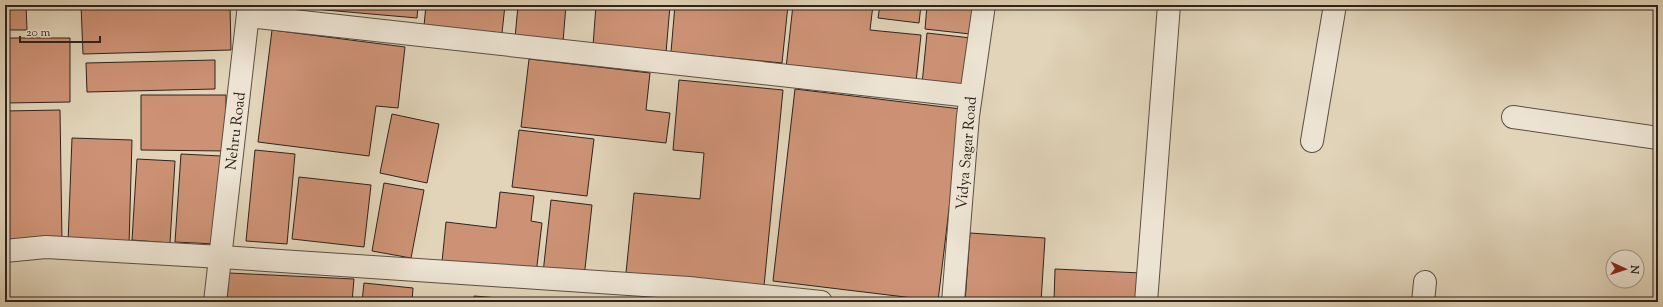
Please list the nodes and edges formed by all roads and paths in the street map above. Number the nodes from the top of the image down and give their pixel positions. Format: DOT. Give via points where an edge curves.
graph roads {
  1 [pos="984,5"];
  2 [pos="1169,5"];
  3 [pos="1335,5"];
  4 [pos="249,10"];
  5 [pos="970,96"];
  6 [pos="1513,117"];
  7 [pos="1658,138"];
  8 [pos="1312,141"];
  9 [pos="5,252"];
  10 [pos="221,257"];
  11 [pos="689,295"];
  12 [pos="215,302"];
  13 [pos="821,302"];
  14 [pos="952,302"];
  15 [pos="1146,302"];
  1 -- 5 [label="street, Vidya Sagar Road"];
  2 -- 15 [label="street"];
  3 -- 8 [label="street"];
  4 -- 5 [label="street"];
  4 -- 10 [label="street, Nehru Road"];
  5 -- 14 [label="street, Vidya Sagar Road"];
  6 -- 7 [label="street"];
  9 -- 10 [label="street" via="46,247"];
  10 -- 11 [label="street"];
  10 -- 12 [label="street, Nehru Road"];
  11 -- 13 [label="street"];
}
